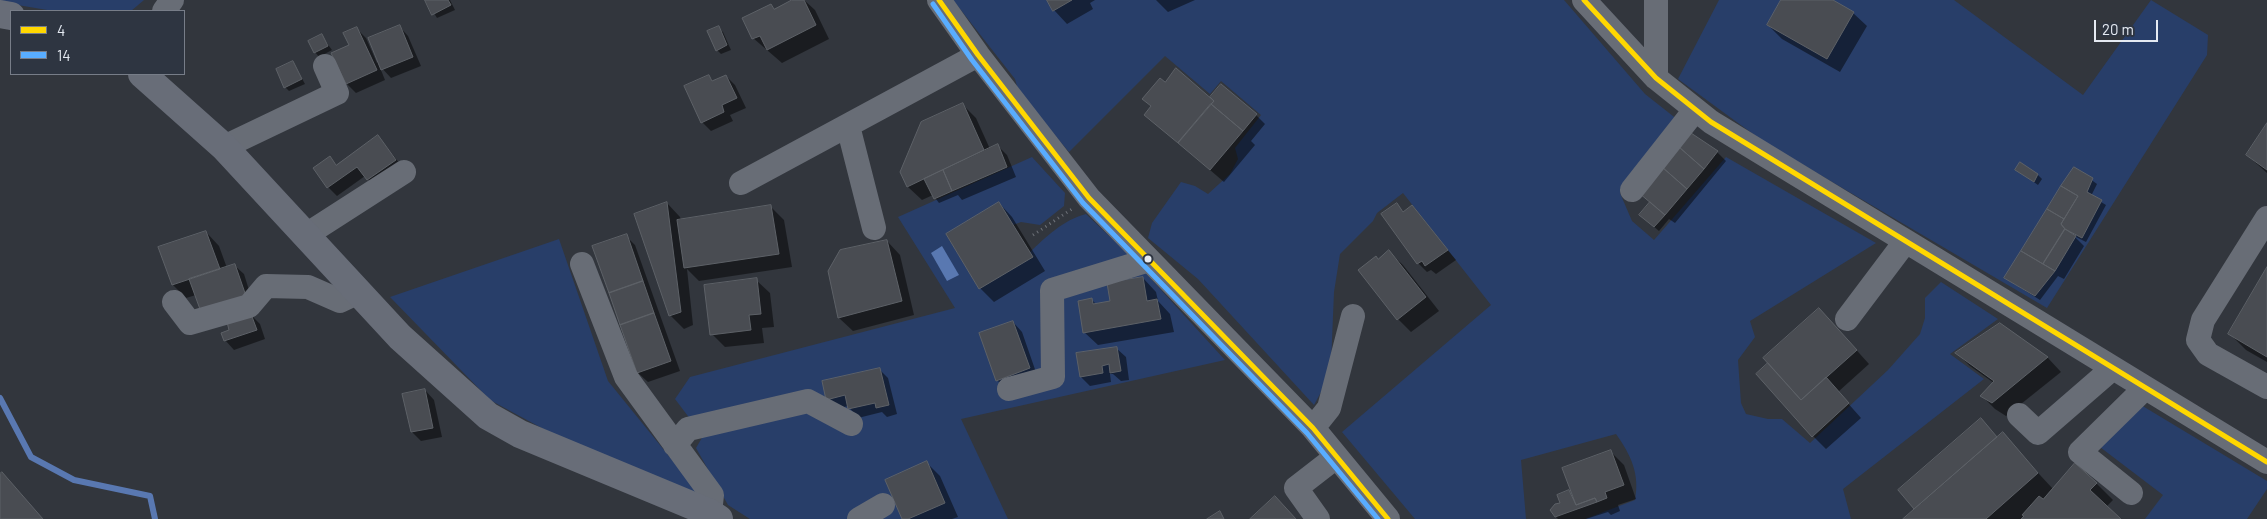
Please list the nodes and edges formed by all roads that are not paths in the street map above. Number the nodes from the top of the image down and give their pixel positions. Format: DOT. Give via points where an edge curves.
graph roads {
  1 [pos="939,0"];
  2 [pos="1656,0"];
  3 [pos="1586,1"];
  4 [pos="978,55"];
  5 [pos="325,66"];
  6 [pos="143,75"];
  7 [pos="1656,78"];
  8 [pos="1695,110"];
  9 [pos="848,126"];
  10 [pos="224,147"];
  11 [pos="404,172"];
  12 [pos="741,184"];
  13 [pos="1632,190"];
  14 [pos="2267,218"];
  15 [pos="874,228"];
  16 [pos="306,235"];
  17 [pos="1906,242"];
  18 [pos="1149,260"];
  19 [pos="582,264"];
  20 [pos="359,292"];
  21 [pos="174,302"];
  22 [pos="1353,316"];
  23 [pos="1847,319"];
  24 [pos="2113,368"];
  25 [pos="2267,387"];
  26 [pos="2145,388"];
  27 [pos="1010,389"];
  28 [pos="2020,416"];
  29 [pos="851,424"];
  30 [pos="1313,428"];
  31 [pos="675,445"];
  32 [pos="1336,457"];
  33 [pos="2267,462"];
  34 [pos="2131,493"];
  35 [pos="883,505"];
  36 [pos="715,516"];
  37 [pos="859,519"];
  38 [pos="1318,519"];
  39 [pos="1388,519"];
  1 -- 4 [label="street"];
  2 -- 7 [label="street"];
  3 -- 7 [label="street"];
  4 -- 9 [label="street"];
  4 -- 18 [label="street" via="1089,198"];
  5 -- 10 [label="street" via="337,93"];
  6 -- 10 [label="main road"];
  7 -- 8 [label="street"];
  8 -- 13 [label="street"];
  8 -- 17 [label="street" via="1778,165"];
  9 -- 12 [label="street"];
  9 -- 15 [label="street"];
  10 -- 16 [label="main road"];
  11 -- 16 [label="street"];
  14 -- 25 [label="street" via="2203,320 2198,340 2208,354"];
  16 -- 20 [label="main road"];
  17 -- 23 [label="street"];
  17 -- 24 [label="street"];
  18 -- 27 [label="street" via="1052,290 1053,377"];
  18 -- 30 [label="street"];
  19 -- 31 [label="street" via="626,378"];
  20 -- 21 [label="street" via="340,301 308,287 266,286 249,306 190,323"];
  20 -- 36 [label="main road" via="400,337 488,416 520,434"];
  22 -- 30 [label="street" via="1329,408"];
  24 -- 26 [label="street"];
  24 -- 28 [label="street" via="2038,433"];
  26 -- 33 [label="street"];
  26 -- 34 [label="street" via="2080,452"];
  29 -- 31 [label="street" via="808,401 688,429"];
  30 -- 32 [label="street"];
  31 -- 36 [label="street" via="712,495"];
  32 -- 38 [label="street" via="1296,488"];
  32 -- 39 [label="street"];
  35 -- 37 [label="street"];
}
